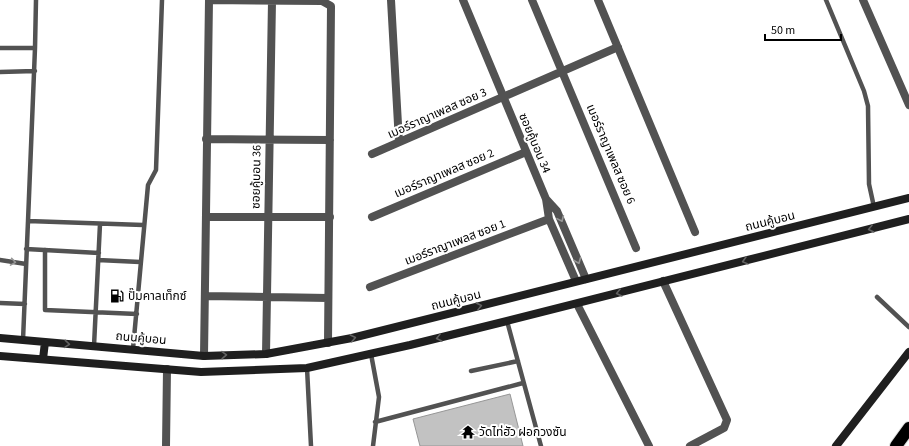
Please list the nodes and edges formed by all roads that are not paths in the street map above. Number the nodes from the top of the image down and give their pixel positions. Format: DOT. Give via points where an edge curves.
graph roads {
  1 [pos="36,0"];
  2 [pos="162,0"];
  3 [pos="391,0"];
  4 [pos="463,0"];
  5 [pos="532,0"];
  6 [pos="598,0"];
  7 [pos="826,0"];
  8 [pos="863,0"];
  9 [pos="272,1"];
  10 [pos="618,47"];
  11 [pos="0,48"];
  12 [pos="35,48"];
  13 [pos="34,71"];
  14 [pos="562,71"];
  15 [pos="0,72"];
  16 [pos="503,96"];
  17 [pos="909,105"];
  18 [pos="206,139"];
  19 [pos="269,140"];
  20 [pos="330,140"];
  21 [pos="399,142"];
  22 [pos="526,152"];
  23 [pos="372,154"];
  24 [pos="909,198"];
  25 [pos="546,199"];
  26 [pos="874,207"];
  27 [pos="206,217"];
  28 [pos="268,217"];
  29 [pos="330,217"];
  30 [pos="372,217"];
  31 [pos="549,219"];
  32 [pos="909,219"];
  33 [pos="28,222"];
  34 [pos="100,224"];
  35 [pos="143,225"];
  36 [pos="695,232"];
  37 [pos="636,248"];
  38 [pos="26,249"];
  39 [pos="45,250"];
  40 [pos="99,253"];
  41 [pos="0,260"];
  42 [pos="98,260"];
  43 [pos="140,262"];
  44 [pos="26,264"];
  45 [pos="586,279"];
  46 [pos="576,282"];
  47 [pos="663,282"];
  48 [pos="370,287"];
  49 [pos="205,296"];
  50 [pos="267,297"];
  51 [pos="878,297"];
  52 [pos="328,298"];
  53 [pos="0,303"];
  54 [pos="24,304"];
  55 [pos="577,304"];
  56 [pos="96,312"];
  57 [pos="136,314"];
  58 [pos="507,321"];
  59 [pos="909,327"];
  60 [pos="0,338"];
  61 [pos="23,340"];
  62 [pos="44,342"];
  63 [pos="328,343"];
  64 [pos="94,346"];
  65 [pos="133,349"];
  66 [pos="909,352"];
  67 [pos="266,354"];
  68 [pos="371,354"];
  69 [pos="0,356"];
  70 [pos="204,356"];
  71 [pos="43,359"];
  72 [pos="518,361"];
  73 [pos="307,368"];
  74 [pos="167,369"];
  75 [pos="471,371"];
  76 [pos="524,383"];
  77 [pos="375,422"];
  78 [pos="909,428"];
  79 [pos="166,446"];
  80 [pos="311,446"];
  81 [pos="373,446"];
  82 [pos="541,446"];
  83 [pos="649,446"];
  84 [pos="690,446"];
  85 [pos="836,446"];
  86 [pos="896,446"];
  1 -- 12 [label="lane"];
  2 -- 35 [label="lane" via="156,170 148,185"];
  3 -- 21 [label="street"];
  4 -- 16 [label="street, เมอร์ราญาเพลส ซอย 3"];
  5 -- 14 [label="street, เมอร์ราญาเพลส ซอย 6"];
  6 -- 10 [label="street"];
  7 -- 26 [label="lane" via="868,106 869,184"];
  8 -- 17 [label="street"];
  9 -- 18 [label="street" via="209,0"];
  9 -- 19 [label="street, ซอยคู้บอน 36"];
  9 -- 20 [label="street" via="322,1 331,6"];
  10 -- 14 [label="street"];
  10 -- 36 [label="street"];
  11 -- 12 [label="lane"];
  12 -- 13 [label="lane"];
  13 -- 15 [label="lane"];
  13 -- 33 [label="lane"];
  14 -- 16 [label="street"];
  14 -- 37 [label="street, เมอร์ราญาเพลส ซอย 6"];
  16 -- 21 [label="street, เมอร์ราญาเพลส ซอย 3"];
  16 -- 22 [label="street, ซอยคู้บอน 34"];
  18 -- 19 [label="street"];
  18 -- 27 [label="street"];
  19 -- 20 [label="street"];
  19 -- 28 [label="street, ซอยคู้บอน 36"];
  20 -- 29 [label="street"];
  21 -- 23 [label="street, เมอร์ราญาเพลส ซอย 3"];
  22 -- 25 [label="street, ซอยคู้บอน 34"];
  22 -- 30 [label="street, เมอร์ราญาเพลส ซอย 2"];
  24 -- 26 [label="main road, ถนนคู้บอน"];
  25 -- 31 [label="street, ซอยคู้บอน 34"];
  25 -- 45 [label="street, ซอยคู้บอน 34, one-way" via="557,211"];
  26 -- 45 [label="main road, ถนนคู้บอน"];
  27 -- 28 [label="street"];
  27 -- 49 [label="street"];
  28 -- 29 [label="street"];
  28 -- 50 [label="street, ซอยคู้บอน 36"];
  29 -- 52 [label="street"];
  31 -- 46 [label="street, ซอยคู้บอน 34"];
  31 -- 48 [label="street, เมอร์ราญาเพลส ซอย 1"];
  32 -- 47 [label="main road, one-way"];
  33 -- 34 [label="lane"];
  33 -- 38 [label="lane"];
  34 -- 35 [label="lane"];
  34 -- 40 [label="lane"];
  35 -- 43 [label="lane"];
  38 -- 39 [label="lane"];
  38 -- 44 [label="lane"];
  39 -- 40 [label="lane"];
  39 -- 56 [label="lane" via="45,310"];
  40 -- 42 [label="lane"];
  41 -- 44 [label="lane, one-way"];
  42 -- 43 [label="lane"];
  42 -- 56 [label="lane"];
  43 -- 57 [label="lane"];
  44 -- 54 [label="lane"];
  45 -- 46 [label="main road, ถนนคู้บอน"];
  63 -- 46 [label="main road, ถนนคู้บอน, one-way"];
  47 -- 55 [label="main road, one-way"];
  47 -- 84 [label="street" via="727,420 724,428"];
  49 -- 50 [label="street"];
  49 -- 70 [label="street"];
  50 -- 52 [label="street"];
  50 -- 67 [label="street, ซอยคู้บอน 36"];
  51 -- 59 [label="lane"];
  52 -- 63 [label="street"];
  53 -- 54 [label="lane"];
  54 -- 61 [label="lane"];
  55 -- 58 [label="main road"];
  55 -- 83 [label="street"];
  56 -- 57 [label="lane"];
  56 -- 64 [label="lane"];
  57 -- 65 [label="lane"];
  58 -- 68 [label="main road, one-way"];
  58 -- 72 [label="lane"];
  60 -- 61 [label="main road, ถนนคู้บอน"];
  61 -- 62 [label="main road, ถนนคู้บอน"];
  62 -- 64 [label="main road, ถนนคู้บอน, one-way"];
  62 -- 71 [label="main road"];
  63 -- 67 [label="main road, ถนนคู้บอน"];
  64 -- 65 [label="main road, ถนนคู้บอน"];
  65 -- 70 [label="main road, ถนนคู้บอน"];
  66 -- 85 [label="main road"];
  70 -- 67 [label="main road, ถนนคู้บอน, one-way"];
  68 -- 73 [label="main road"];
  68 -- 77 [label="lane" via="379,397"];
  69 -- 71 [label="main road"];
  71 -- 74 [label="main road"];
  72 -- 75 [label="lane"];
  72 -- 76 [label="lane"];
  73 -- 74 [label="main road" via="201,372"];
  73 -- 80 [label="lane"];
  74 -- 79 [label="street"];
  76 -- 77 [label="lane"];
  76 -- 82 [label="lane"];
  77 -- 81 [label="lane"];
  78 -- 86 [label="highway"];
}
